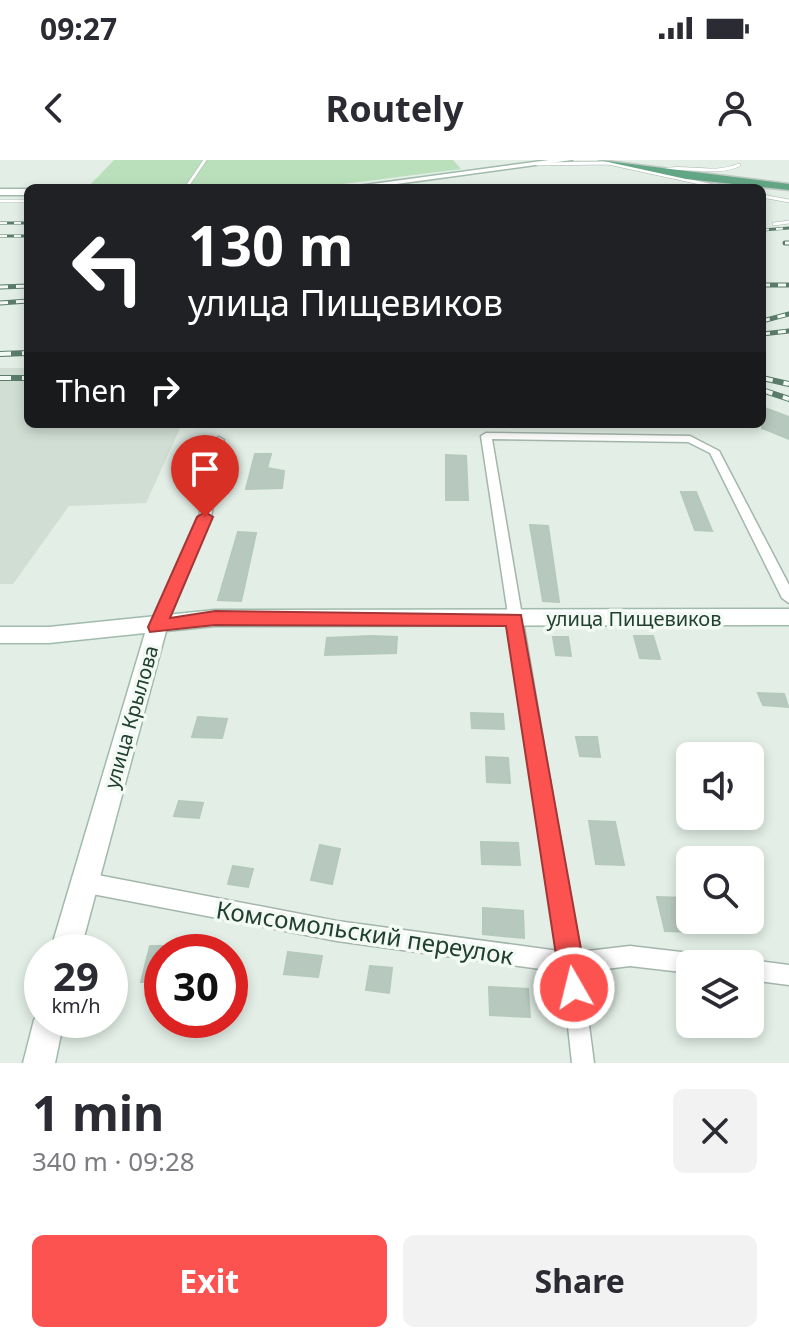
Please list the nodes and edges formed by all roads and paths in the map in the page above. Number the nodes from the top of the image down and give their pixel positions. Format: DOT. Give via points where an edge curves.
graph roads {
  1 [pos="205,160"];
  2 [pos="568,160"];
  3 [pos="603,160"];
  4 [pos="537,164"];
  5 [pos="739,165"];
  6 [pos="658,171"];
  7 [pos="189,184"];
  8 [pos="401,184"];
  9 [pos="705,184"];
  10 [pos="764,184"];
  11 [pos="766,184"];
  12 [pos="789,187"];
  13 [pos="0,192"];
  14 [pos="24,192"];
  15 [pos="766,197"];
  16 [pos="0,201"];
  17 [pos="24,201"];
  18 [pos="789,201"];
  19 [pos="789,222"];
  20 [pos="774,224"];
  21 [pos="219,440"];
  22 [pos="789,598"];
  23 [pos="789,617"];
  24 [pos="514,619"];
  25 [pos="157,627"];
  26 [pos="0,635"];
  27 [pos="82,882"];
  28 [pos="69,934"];
  29 [pos="676,961"];
  30 [pos="571,963"];
  31 [pos="764,972"];
  32 [pos="789,975"];
  33 [pos="45,1038"];
  34 [pos="39,1063"];
  35 [pos="583,1063"];
  1 -- 7 [label="lane"];
  2 -- 4 [label="main road"];
  3 -- 6 [label="main road"];
  4 -- 8 [label="main road"];
  4 -- 9 [label="lane" via="608,163"];
  5 -- 6 [label="lane" via="719,173 668,166"];
  6 -- 10 [label="main road"];
  11 -- 12 [label="main road"];
  13 -- 14 [label="main road"];
  15 -- 18 [label="lane"];
  16 -- 17 [label="lane"];
  19 -- 20 [label="lane"];
  21 -- 25 [label="street, улица Крылова" via="205,517"];
  22 -- 24 [label="street" via="714,451 690,439 486,436"];
  23 -- 24 [label="main road, улица Пищевиков"];
  24 -- 25 [label="main road, улица Пищевиков" via="215,618"];
  24 -- 30 [label="street"];
  25 -- 26 [label="main road, улица Пищевиков"];
  25 -- 27 [label="main road, улица Крылова"];
  27 -- 28 [label="main road, улица Крылова"];
  27 -- 30 [label="street, Комсомольский переулок" via="337,931"];
  29 -- 30 [label="street, Комсомольский переулок" via="630,956"];
  30 -- 35 [label="street"];
  31 -- 32 [label="street"];
  33 -- 34 [label="main road"];
}
